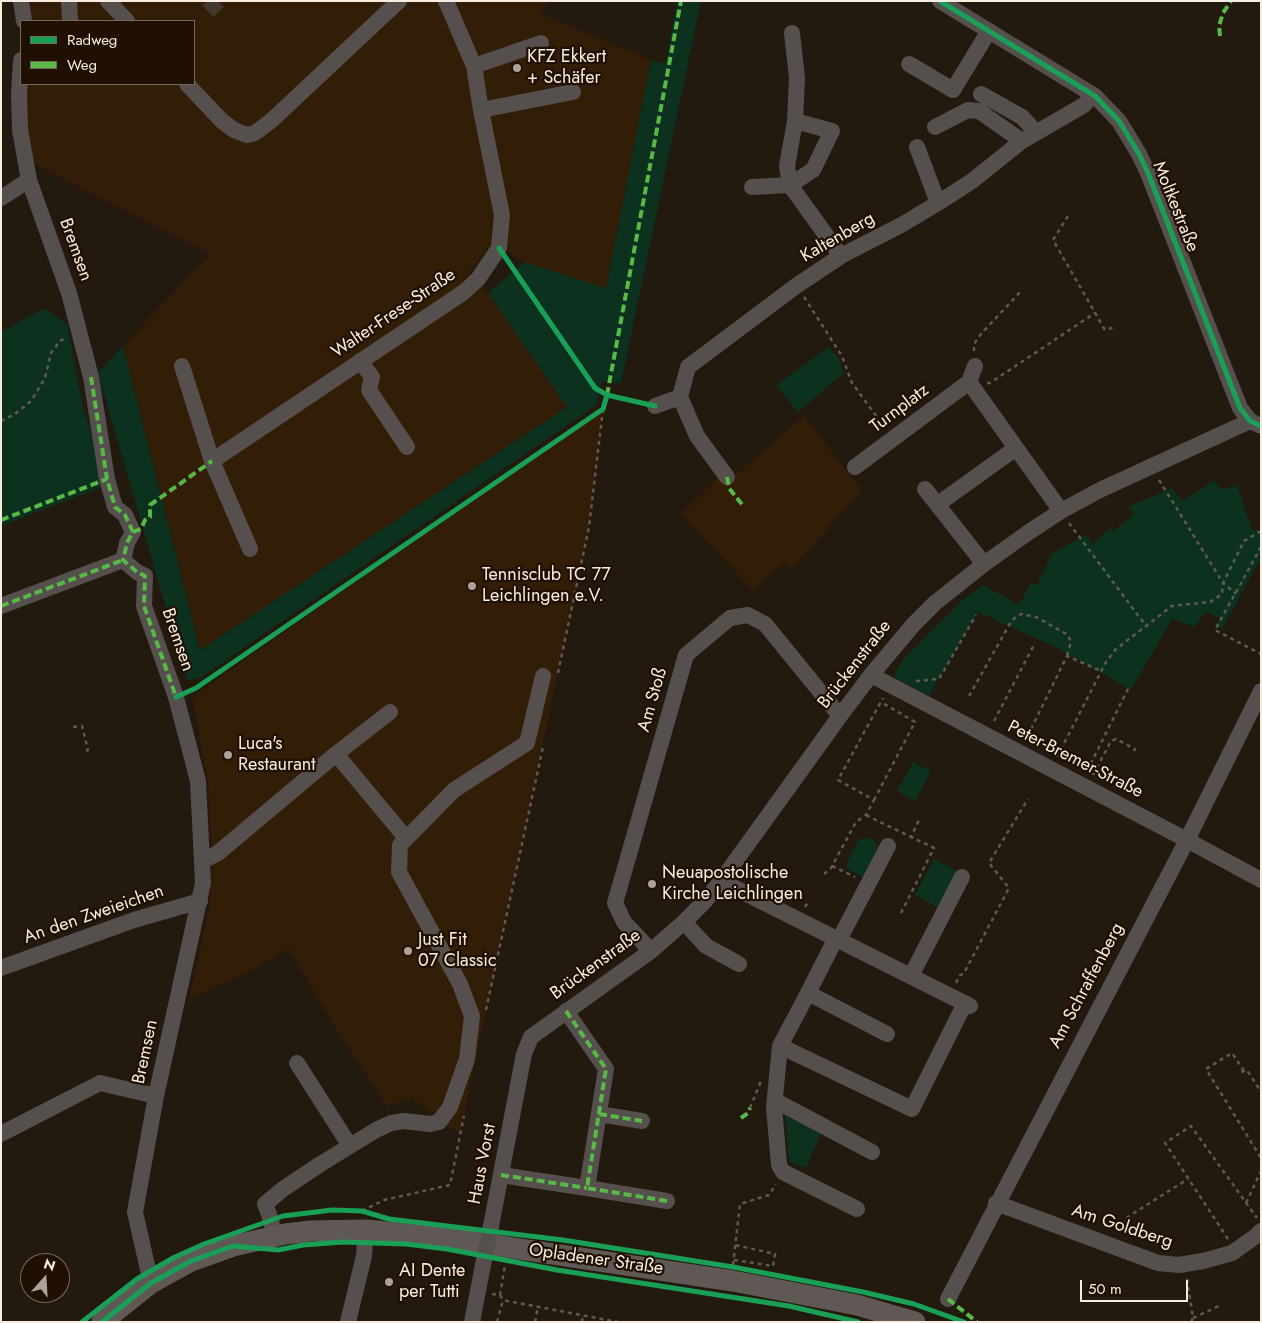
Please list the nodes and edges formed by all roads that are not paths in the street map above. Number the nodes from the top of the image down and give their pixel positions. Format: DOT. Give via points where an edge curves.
graph roads {
  1 [pos="21,1"];
  2 [pos="69,1"];
  3 [pos="108,1"];
  4 [pos="399,1"];
  5 [pos="446,1"];
  6 [pos="940,1"];
  7 [pos="24,20"];
  8 [pos="70,20"];
  9 [pos="126,20"];
  10 [pos="989,31"];
  11 [pos="792,33"];
  12 [pos="541,43"];
  13 [pos="909,64"];
  14 [pos="474,66"];
  15 [pos="20,77"];
  16 [pos="188,85"];
  17 [pos="573,92"];
  18 [pos="981,94"];
  19 [pos="1093,95"];
  20 [pos="481,110"];
  21 [pos="795,121"];
  22 [pos="935,127"];
  23 [pos="1036,132"];
  24 [pos="1022,141"];
  25 [pos="917,147"];
  26 [pos="28,180"];
  27 [pos="790,185"];
  28 [pos="752,187"];
  29 [pos="1,198"];
  30 [pos="938,203"];
  31 [pos="841,256"];
  32 [pos="360,361"];
  33 [pos="182,366"];
  34 [pos="975,366"];
  35 [pos="970,382"];
  36 [pos="680,396"];
  37 [pos="655,406"];
  38 [pos="1256,424"];
  39 [pos="408,446"];
  40 [pos="1016,448"];
  41 [pos="212,461"];
  42 [pos="855,468"];
  43 [pos="727,478"];
  44 [pos="925,489"];
  45 [pos="938,504"];
  46 [pos="1060,512"];
  47 [pos="250,549"];
  48 [pos="123,560"];
  49 [pos="984,564"];
  50 [pos="1,606"];
  51 [pos="551,675"];
  52 [pos="871,675"];
  53 [pos="1261,691"];
  54 [pos="390,712"];
  55 [pos="840,716"];
  56 [pos="336,754"];
  57 [pos="406,838"];
  58 [pos="1187,840"];
  59 [pos="888,846"];
  60 [pos="203,861"];
  61 [pos="962,877"];
  62 [pos="1261,880"];
  63 [pos="721,881"];
  64 [pos="200,901"];
  65 [pos="684,922"];
  66 [pos="837,939"];
  67 [pos="651,951"];
  68 [pos="739,964"];
  69 [pos="1,968"];
  70 [pos="911,976"];
  71 [pos="808,993"];
  72 [pos="566,1011"];
  73 [pos="549,1023"];
  74 [pos="887,1034"];
  75 [pos="780,1046"];
  76 [pos="297,1063"];
  77 [pos="156,1096"];
  78 [pos="776,1101"];
  79 [pos="599,1114"];
  80 [pos="642,1121"];
  81 [pos="1,1134"];
  82 [pos="350,1146"];
  83 [pos="872,1152"];
  84 [pos="501,1175"];
  85 [pos="587,1188"];
  86 [pos="667,1201"];
  87 [pos="996,1203"];
  88 [pos="857,1209"];
  89 [pos="364,1220"];
  90 [pos="1261,1231"];
  91 [pos="274,1236"];
  92 [pos="151,1283"];
  93 [pos="948,1299"];
  94 [pos="102,1322"];
  95 [pos="348,1322"];
  96 [pos="472,1322"];
  97 [pos="915,1322"];
  1 -- 7 [label="street"];
  2 -- 8 [label="street"];
  3 -- 9 [label="street"];
  4 -- 16 [label="street" via="255,133 246,135 234,130"];
  5 -- 14 [label="street, Walter-Frese-Straße"];
  6 -- 10 [label="street, Moltkestraße"];
  10 -- 13 [label="street" via="953,90"];
  10 -- 19 [label="street, Moltkestraße"];
  11 -- 21 [label="street" via="797,78"];
  12 -- 14 [label="street"];
  14 -- 20 [label="street, Walter-Frese-Straße"];
  15 -- 26 [label="street, Bremsen" via="20,130"];
  17 -- 20 [label="street"];
  18 -- 23 [label="street" via="1022,117"];
  19 -- 23 [label="street, Kaltenberg" via="1084,105"];
  19 -- 38 [label="street, Moltkestraße" via="1119,121 1139,154 1240,408"];
  20 -- 32 [label="street, Walter-Frese-Straße" via="502,215 499,248 478,280 464,292"];
  21 -- 27 [label="street" via="787,166"];
  21 -- 27 [label="street" via="832,130 813,170"];
  22 -- 24 [label="street" via="968,110 979,111"];
  23 -- 24 [label="street, Kaltenberg"];
  24 -- 30 [label="street, Kaltenberg"];
  25 -- 30 [label="street"];
  26 -- 29 [label="street"];
  26 -- 48 [label="street, Bremsen" via="79,330 115,507 125,515 133,532"];
  27 -- 28 [label="street"];
  27 -- 31 [label="street"];
  30 -- 31 [label="street, Kaltenberg"];
  31 -- 36 [label="street, Kaltenberg" via="688,367"];
  32 -- 39 [label="street" via="372,377 369,390"];
  32 -- 41 [label="street, Walter-Frese-Straße"];
  33 -- 41 [label="street"];
  34 -- 35 [label="street"];
  35 -- 40 [label="street"];
  35 -- 42 [label="street, Turnplatz"];
  36 -- 37 [label="street"];
  36 -- 43 [label="street" via="697,436"];
  38 -- 46 [label="street, Brückenstraße" via="1150,467"];
  40 -- 45 [label="street"];
  40 -- 46 [label="street"];
  41 -- 47 [label="street"];
  44 -- 45 [label="street"];
  45 -- 49 [label="street"];
  46 -- 49 [label="street, Brückenstraße"];
  48 -- 50 [label="street"];
  48 -- 60 [label="street, Bremsen" via="145,576 144,606 176,697 198,781"];
  49 -- 52 [label="street, Brückenstraße" via="913,624"];
  51 -- 57 [label="street" via="527,744 454,790"];
  52 -- 55 [label="street, Brückenstraße"];
  52 -- 58 [label="street, Peter-Bremer-Straße"];
  53 -- 58 [label="street, Am Schraffenberg"];
  54 -- 56 [label="street"];
  55 -- 63 [label="street, Brückenstraße"];
  55 -- 67 [label="street, Am Stoß" via="765,624 748,615 730,618 686,655 615,903 624,922"];
  56 -- 57 [label="street"];
  56 -- 60 [label="street" via="218,853"];
  57 -- 82 [label="street" via="400,845 399,872 478,1016 467,1060 450,1107 440,1122 391,1123"];
  58 -- 62 [label="street, Peter-Bremer-Straße"];
  58 -- 87 [label="street, Am Schraffenberg"];
  59 -- 66 [label="street"];
  60 -- 64 [label="street, Bremsen"];
  61 -- 70 [label="street"];
  63 -- 65 [label="street, Brückenstraße"];
  63 -- 66 [label="street"];
  64 -- 69 [label="street, An den Zweieichen" via="134,920"];
  64 -- 77 [label="street, Bremsen"];
  65 -- 67 [label="street, Brückenstraße"];
  65 -- 68 [label="street" via="706,946"];
  66 -- 70 [label="street"];
  66 -- 71 [label="street"];
  67 -- 72 [label="street, Brückenstraße"];
  70 -- 75 [label="street" via="953,988 967,1004 912,1109"];
  71 -- 74 [label="street"];
  71 -- 75 [label="street"];
  72 -- 73 [label="street, Brückenstraße"];
  72 -- 79 [label="street" via="606,1068"];
  73 -- 84 [label="street, Haus Vorst" via="531,1037 524,1054"];
  75 -- 78 [label="street"];
  76 -- 82 [label="street"];
  77 -- 81 [label="street" via="100,1084"];
  77 -- 92 [label="street, Bremsen" via="135,1212"];
  78 -- 83 [label="street"];
  78 -- 88 [label="street" via="776,1141 783,1172"];
  79 -- 80 [label="street"];
  79 -- 85 [label="street"];
  82 -- 91 [label="street" via="265,1204"];
  84 -- 85 [label="street"];
  84 -- 96 [label="street, Haus Vorst, bridge"];
  85 -- 86 [label="street"];
  87 -- 90 [label="street, Am Goldberg" via="1158,1263 1186,1265 1232,1253"];
  87 -- 93 [label="street, Am Schraffenberg"];
  89 -- 91 [label="main road, Opladener Straße"];
  89 -- 95 [label="street" via="364,1256"];
  89 -- 97 [label="main road, Opladener Straße" via="416,1234 742,1282 857,1305"];
  91 -- 92 [label="main road, Opladener Straße" via="191,1261"];
  92 -- 94 [label="main road, Opladener Straße"];
}
